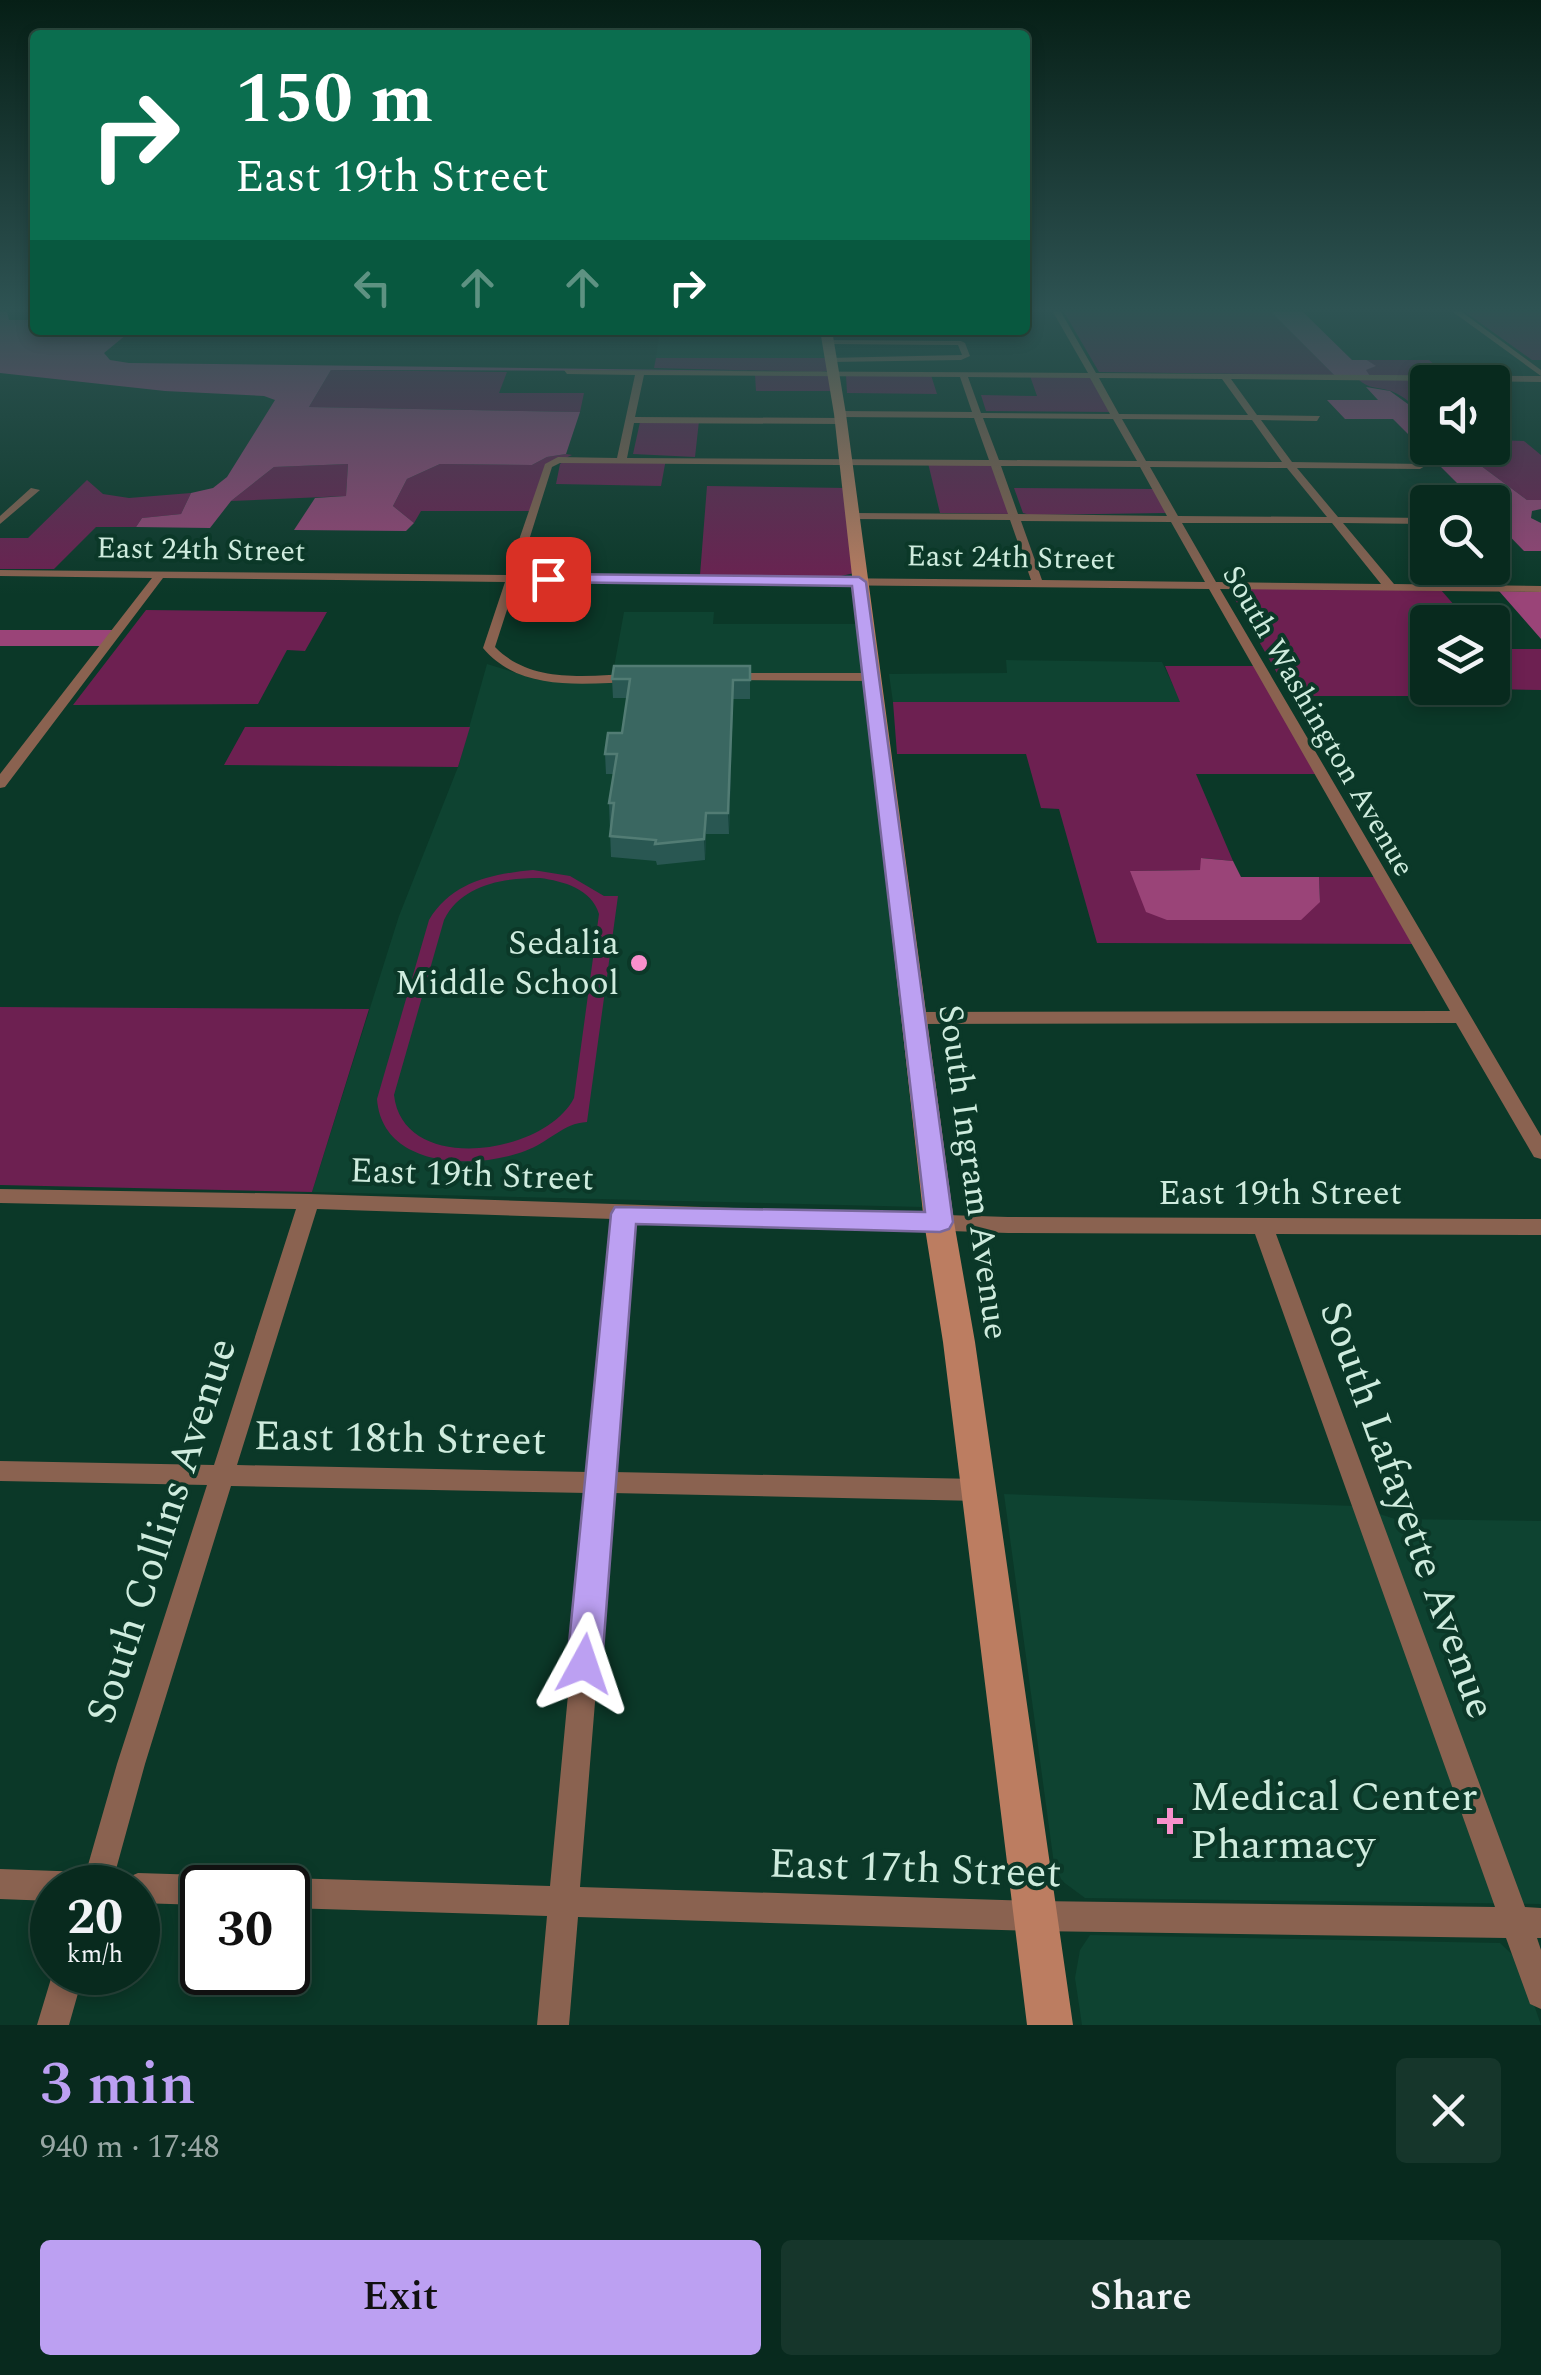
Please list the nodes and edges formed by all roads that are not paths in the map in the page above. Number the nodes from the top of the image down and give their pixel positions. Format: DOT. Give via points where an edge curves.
graph roads {
  1 [pos="633,406"];
  2 [pos="839,406"];
  3 [pos="975,406"];
  4 [pos="1112,406"];
  5 [pos="1247,406"];
  6 [pos="978,415"];
  7 [pos="1117,416"];
  8 [pos="841,418"];
  9 [pos="1255,418"];
  10 [pos="1317,418"];
  11 [pos="630,420"];
  12 [pos="622,458"];
  13 [pos="844,460"];
  14 [pos="994,462"];
  15 [pos="1142,463"];
  16 [pos="1290,465"];
  17 [pos="1420,466"];
  18 [pos="34,490"];
  19 [pos="6,512"];
  20 [pos="851,516"];
  21 [pos="1014,518"];
  22 [pos="1174,520"];
  23 [pos="1336,520"];
  24 [pos="0,521"];
  25 [pos="1410,521"];
  26 [pos="0,573"];
  27 [pos="160,575"];
  28 [pos="509,578"];
  29 [pos="859,582"];
  30 [pos="1038,584"];
  31 [pos="1211,586"];
  32 [pos="1390,587"];
  33 [pos="1541,589"];
  34 [pos="708,677"];
  35 [pos="872,677"];
  36 [pos="650,678"];
  37 [pos="0,784"];
  38 [pos="1461,1017"];
  39 [pos="913,1018"];
  40 [pos="1541,1152"];
  41 [pos="0,1196"];
  42 [pos="309,1202"];
  43 [pos="624,1214"];
  44 [pos="940,1222"];
  45 [pos="1262,1224"];
  46 [pos="1541,1227"];
  47 [pos="0,1471"];
  48 [pos="222,1475"];
  49 [pos="600,1483"];
  50 [pos="979,1490"];
  51 [pos="103,1865"];
  52 [pos="0,1884"];
  53 [pos="30,1885"];
  54 [pos="310,1893"];
  55 [pos="565,1901"];
  56 [pos="1036,1916"];
  57 [pos="1528,1923"];
  58 [pos="1541,1992"];
  59 [pos="63,1995"];
  60 [pos="53,2025"];
  61 [pos="553,2025"];
  62 [pos="1050,2025"];
  1 -- 11 [label="street"];
  2 -- 8 [label="main road, South Ingram Avenue"];
  3 -- 6 [label="street"];
  4 -- 7 [label="street, South Washington Avenue"];
  5 -- 9 [label="street"];
  6 -- 7 [label="street"];
  6 -- 8 [label="street"];
  6 -- 14 [label="street"];
  7 -- 9 [label="street"];
  7 -- 15 [label="street, South Washington Avenue"];
  8 -- 11 [label="street"];
  8 -- 13 [label="main road, South Ingram Avenue"];
  9 -- 10 [label="street"];
  9 -- 16 [label="street"];
  11 -- 12 [label="street"];
  12 -- 13 [label="street"];
  12 -- 28 [label="street" via="552,462"];
  13 -- 14 [label="street"];
  13 -- 20 [label="main road, South Ingram Avenue"];
  14 -- 15 [label="street"];
  14 -- 21 [label="street"];
  15 -- 16 [label="street"];
  15 -- 22 [label="street, South Washington Avenue"];
  16 -- 17 [label="street"];
  16 -- 23 [label="street"];
  18 -- 19 [label="street"];
  19 -- 24 [label="street"];
  20 -- 21 [label="street"];
  20 -- 29 [label="main road, South Ingram Avenue"];
  21 -- 22 [label="street"];
  21 -- 30 [label="street"];
  22 -- 23 [label="street"];
  22 -- 31 [label="street, South Washington Avenue"];
  23 -- 25 [label="street"];
  23 -- 32 [label="street"];
  26 -- 27 [label="street, East 24th Street"];
  27 -- 28 [label="street, East 24th Street"];
  27 -- 37 [label="street"];
  28 -- 29 [label="street, East 24th Street"];
  28 -- 36 [label="street" via="489,648 499,661 552,677"];
  29 -- 30 [label="street, East 24th Street"];
  29 -- 35 [label="main road, South Ingram Avenue"];
  30 -- 31 [label="street, East 24th Street"];
  31 -- 32 [label="street, East 24th Street"];
  31 -- 38 [label="street, South Washington Avenue"];
  32 -- 33 [label="street, East 24th Street"];
  34 -- 35 [label="street"];
  35 -- 39 [label="main road, South Ingram Avenue"];
  38 -- 39 [label="street"];
  38 -- 40 [label="street, South Washington Avenue"];
  39 -- 44 [label="main road, South Ingram Avenue"];
  41 -- 42 [label="street, East 19th Street"];
  42 -- 43 [label="street, East 19th Street"];
  42 -- 48 [label="street, South Collins Avenue"];
  43 -- 44 [label="street, East 19th Street"];
  43 -- 49 [label="street"];
  44 -- 45 [label="street, East 19th Street"];
  44 -- 50 [label="main road, South Ingram Avenue"];
  45 -- 46 [label="street, East 19th Street"];
  45 -- 57 [label="street, South Lafayette Avenue"];
  47 -- 48 [label="street, East 18th Street"];
  48 -- 49 [label="street, East 18th Street"];
  48 -- 51 [label="street, South Collins Avenue"];
  49 -- 50 [label="street, East 18th Street"];
  49 -- 55 [label="street"];
  50 -- 56 [label="main road, South Ingram Avenue"];
  52 -- 53 [label="street"];
  54 -- 55 [label="street, East 17th Street"];
  55 -- 56 [label="street, East 17th Street"];
  55 -- 61 [label="street"];
  56 -- 57 [label="street, East 17th Street"];
  56 -- 62 [label="main road, South Ingram Avenue"];
  57 -- 58 [label="street, South Lafayette Avenue"];
  59 -- 60 [label="street"];
}
